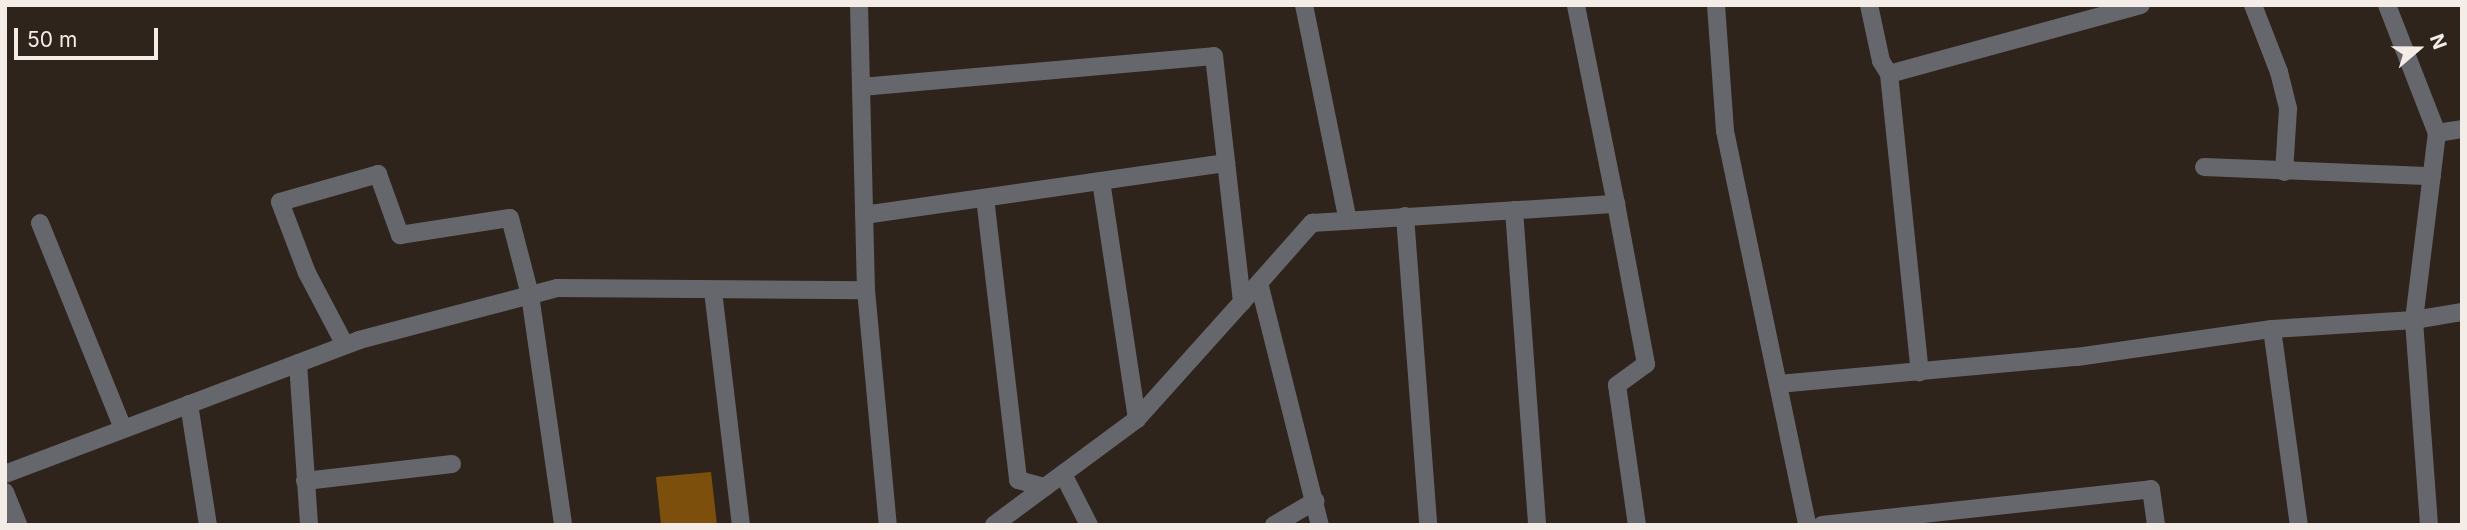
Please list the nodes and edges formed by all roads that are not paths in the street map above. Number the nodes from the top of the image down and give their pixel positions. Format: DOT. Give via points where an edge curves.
graph roads {
  1 [pos="859,5"];
  2 [pos="1304,5"];
  3 [pos="1576,5"];
  4 [pos="1716,5"];
  5 [pos="1868,5"];
  6 [pos="2141,5"];
  7 [pos="2253,5"];
  8 [pos="2387,5"];
  9 [pos="1889,74"];
  10 [pos="861,88"];
  11 [pos="2462,129"];
  12 [pos="2437,133"];
  13 [pos="1226,163"];
  14 [pos="2204,167"];
  15 [pos="2284,172"];
  16 [pos="2432,176"];
  17 [pos="1101,181"];
  18 [pos="985,198"];
  19 [pos="1616,204"];
  20 [pos="1514,210"];
  21 [pos="864,215"];
  22 [pos="1405,216"];
  23 [pos="1348,220"];
  24 [pos="40,223"];
  25 [pos="1259,282"];
  26 [pos="866,290"];
  27 [pos="713,291"];
  28 [pos="530,295"];
  29 [pos="1242,302"];
  30 [pos="2462,312"];
  31 [pos="2414,320"];
  32 [pos="2272,329"];
  33 [pos="345,345"];
  34 [pos="298,363"];
  35 [pos="1920,372"];
  36 [pos="1778,384"];
  37 [pos="189,404"];
  38 [pos="1137,419"];
  39 [pos="123,428"];
  40 [pos="452,464"];
  41 [pos="5,474"];
  42 [pos="1063,474"];
  43 [pos="305,481"];
  44 [pos="1045,487"];
  45 [pos="5,492"];
  46 [pos="1315,501"];
  47 [pos="18,525"];
  48 [pos="208,525"];
  49 [pos="309,525"];
  50 [pos="563,525"];
  51 [pos="741,525"];
  52 [pos="888,525"];
  53 [pos="993,525"];
  54 [pos="1089,525"];
  55 [pos="1274,525"];
  56 [pos="1320,525"];
  57 [pos="1428,525"];
  58 [pos="1537,525"];
  59 [pos="1637,525"];
  60 [pos="1808,525"];
  61 [pos="1822,525"];
  62 [pos="2156,525"];
  63 [pos="2299,525"];
  64 [pos="2429,525"];
  1 -- 10 [label="street"];
  2 -- 23 [label="street"];
  3 -- 19 [label="street"];
  4 -- 36 [label="street" via="1725,131"];
  5 -- 9 [label="street" via="1881,61"];
  6 -- 9 [label="street"];
  7 -- 15 [label="street" via="2288,109"];
  8 -- 12 [label="street"];
  9 -- 35 [label="street"];
  10 -- 13 [label="street" via="1214,56"];
  10 -- 21 [label="street"];
  11 -- 12 [label="street"];
  12 -- 16 [label="street"];
  13 -- 17 [label="street"];
  13 -- 29 [label="street"];
  14 -- 15 [label="street"];
  15 -- 16 [label="street"];
  16 -- 31 [label="street"];
  17 -- 18 [label="street"];
  17 -- 38 [label="street"];
  18 -- 21 [label="street"];
  18 -- 44 [label="street" via="1018,480"];
  19 -- 20 [label="street"];
  19 -- 59 [label="street" via="1646,364 1617,384"];
  20 -- 22 [label="street"];
  20 -- 58 [label="street"];
  21 -- 26 [label="street"];
  22 -- 23 [label="street"];
  22 -- 57 [label="street"];
  23 -- 25 [label="street" via="1312,223"];
  24 -- 39 [label="street"];
  25 -- 29 [label="street"];
  25 -- 46 [label="street"];
  26 -- 27 [label="street"];
  26 -- 52 [label="street"];
  27 -- 28 [label="street" via="557,288"];
  27 -- 51 [label="street"];
  28 -- 33 [label="street"];
  28 -- 33 [label="street" via="510,218 400,235 378,174 280,202 307,274"];
  28 -- 50 [label="street"];
  29 -- 38 [label="street"];
  30 -- 31 [label="street"];
  31 -- 32 [label="street"];
  31 -- 64 [label="street"];
  32 -- 35 [label="street" via="2077,357"];
  32 -- 63 [label="street"];
  33 -- 34 [label="street"];
  34 -- 37 [label="street"];
  34 -- 43 [label="street"];
  35 -- 36 [label="street"];
  36 -- 60 [label="street"];
  37 -- 39 [label="street"];
  37 -- 48 [label="street"];
  38 -- 42 [label="street"];
  39 -- 41 [label="street"];
  40 -- 43 [label="street"];
  42 -- 44 [label="street"];
  42 -- 54 [label="street"];
  43 -- 49 [label="street"];
  44 -- 53 [label="street"];
  45 -- 47 [label="street"];
  46 -- 55 [label="street"];
  46 -- 56 [label="street"];
  61 -- 62 [label="street" via="2151,489"];
}
